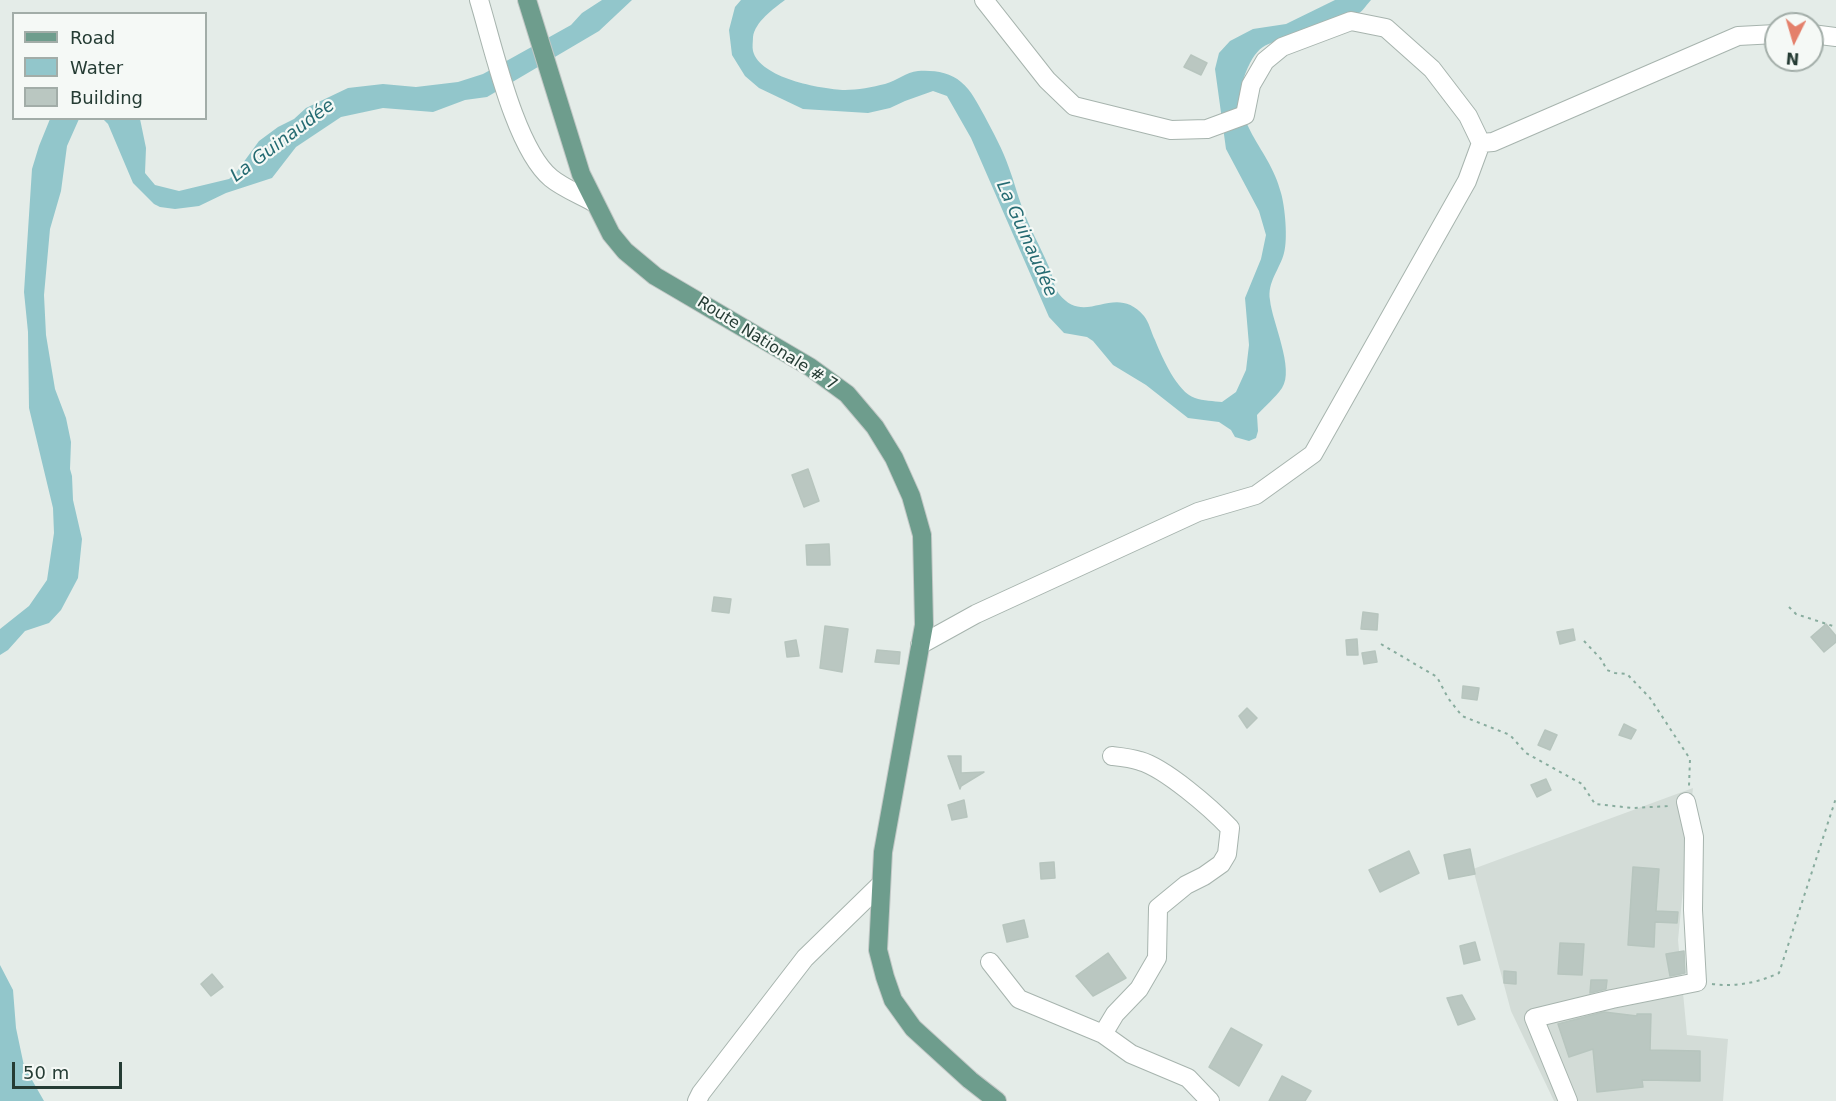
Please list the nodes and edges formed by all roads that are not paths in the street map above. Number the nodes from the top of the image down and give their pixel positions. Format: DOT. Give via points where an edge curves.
graph roads {
  1 [pos="479,0"];
  2 [pos="527,0"];
  3 [pos="984,0"];
  4 [pos="1764,35"];
  5 [pos="1480,143"];
  6 [pos="596,203"];
  7 [pos="920,645"];
  8 [pos="1112,756"];
  9 [pos="1686,802"];
  10 [pos="881,884"];
  11 [pos="990,962"];
  12 [pos="1103,1034"];
  13 [pos="697,1101"];
  14 [pos="997,1101"];
  15 [pos="1210,1101"];
  16 [pos="1568,1101"];
  1 -- 6 [label="street" via="526,145 552,179"];
  2 -- 6 [label="main road, Route Nationale # 7" via="582,174"];
  3 -- 5 [label="street" via="1047,80 1074,106 1171,130 1208,129 1245,115 1251,85 1265,61 1282,47 1351,21 1386,28 1432,69 1468,116"];
  4 -- 5 [label="street" via="1738,36 1493,141"];
  5 -- 7 [label="street" via="1467,181 1313,454 1256,495 1198,512 976,614"];
  6 -- 7 [label="main road, Route Nationale # 7" via="611,234 656,276 810,367 847,394 875,427 911,496 922,535 924,625"];
  7 -- 10 [label="main road, Route Nationale # 7" via="883,852"];
  8 -- 12 [label="street" via="1142,761 1161,772 1209,806 1230,828 1227,854 1221,864 1158,908 1157,958 1139,989 1115,1014"];
  9 -- 16 [label="street" via="1694,837 1697,982 1534,1018"];
  10 -- 13 [label="street" via="805,958"];
  10 -- 14 [label="main road, Route Nationale # 7" via="878,950 893,1000 913,1028"];
  11 -- 12 [label="street" via="1019,999"];
  12 -- 15 [label="street" via="1131,1054 1188,1078"];
}
